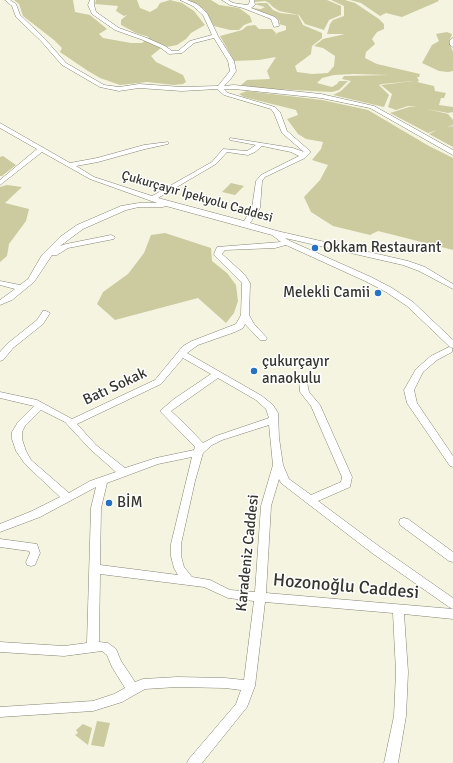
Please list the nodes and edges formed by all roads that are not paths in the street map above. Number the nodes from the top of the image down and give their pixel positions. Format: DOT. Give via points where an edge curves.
graph roads {
  1 [pos="7,0"];
  2 [pos="92,0"];
  3 [pos="182,0"];
  4 [pos="224,0"];
  5 [pos="252,0"];
  6 [pos="245,7"];
  7 [pos="276,26"];
  8 [pos="215,36"];
  9 [pos="221,86"];
  10 [pos="0,125"];
  11 [pos="232,139"];
  12 [pos="166,143"];
  13 [pos="261,144"];
  14 [pos="41,149"];
  15 [pos="453,153"];
  16 [pos="303,157"];
  17 [pos="69,165"];
  18 [pos="0,183"];
  19 [pos="152,199"];
  20 [pos="174,206"];
  21 [pos="246,224"];
  22 [pos="275,233"];
  23 [pos="111,237"];
  24 [pos="287,243"];
  25 [pos="45,257"];
  26 [pos="0,283"];
  27 [pos="453,287"];
  28 [pos="21,288"];
  29 [pos="389,290"];
  30 [pos="0,303"];
  31 [pos="46,313"];
  32 [pos="245,316"];
  33 [pos="453,333"];
  34 [pos="442,334"];
  35 [pos="263,338"];
  36 [pos="452,350"];
  37 [pos="183,354"];
  38 [pos="0,358"];
  39 [pos="218,374"];
  40 [pos="303,380"];
  41 [pos="0,395"];
  42 [pos="40,405"];
  43 [pos="273,420"];
  44 [pos="71,423"];
  45 [pos="198,452"];
  46 [pos="453,464"];
  47 [pos="278,465"];
  48 [pos="124,473"];
  49 [pos="102,482"];
  50 [pos="68,498"];
  51 [pos="310,500"];
  52 [pos="404,522"];
  53 [pos="0,528"];
  54 [pos="0,543"];
  55 [pos="453,558"];
  56 [pos="31,562"];
  57 [pos="95,569"];
  58 [pos="188,580"];
  59 [pos="260,597"];
  60 [pos="453,604"];
  61 [pos="398,609"];
  62 [pos="453,614"];
  63 [pos="0,647"];
  64 [pos="94,648"];
  65 [pos="249,686"];
  66 [pos="132,690"];
  67 [pos="0,712"];
  68 [pos="194,763"];
  69 [pos="391,763"];
  1 -- 9 [label="street" via="14,5 18,16 64,64 102,86 119,89 139,86"];
  2 -- 8 [label="street" via="94,13 117,29 145,39 171,53 180,52 192,42"];
  3 -- 8 [label="street" via="202,9"];
  4 -- 6 [label="street"];
  5 -- 6 [label="street" via="251,6"];
  6 -- 7 [label="street" via="272,18"];
  8 -- 9 [label="street" via="233,71"];
  9 -- 15 [label="street" via="321,96 372,108"];
  9 -- 16 [label="street" via="226,94 273,108 284,132 308,152"];
  10 -- 14 [label="street, Çukurçayır İpekyolu Caddesi"];
  11 -- 13 [label="street"];
  12 -- 17 [label="street"];
  13 -- 16 [label="street" via="293,150"];
  13 -- 19 [label="street" via="248,153 225,150 214,162"];
  14 -- 17 [label="street, Çukurçayır İpekyolu Caddesi"];
  14 -- 18 [label="street"];
  16 -- 21 [label="street" via="263,176 256,208"];
  17 -- 19 [label="street, Çukurçayır İpekyolu Caddesi" via="92,178"];
  19 -- 20 [label="street, Çukurçayır İpekyolu Caddesi"];
  20 -- 21 [label="street, Çukurçayır İpekyolu Caddesi"];
  20 -- 25 [label="street" via="139,205 112,213 80,227 62,239"];
  21 -- 22 [label="street, Çukurçayır İpekyolu Caddesi"];
  22 -- 24 [label="street, Çukurçayır İpekyolu Caddesi"];
  22 -- 27 [label="street" via="405,263 422,269"];
  23 -- 25 [label="street" via="66,246"];
  24 -- 29 [label="street, Çukurçayır İpekyolu Caddesi"];
  24 -- 32 [label="street" via="220,249 220,257 242,276 246,283"];
  25 -- 28 [label="street" via="31,280"];
  26 -- 28 [label="street"];
  28 -- 30 [label="street"];
  29 -- 34 [label="street, Çukurçayır İpekyolu Caddesi" via="410,304"];
  29 -- 36 [label="street, Çukurçayır İpekyolu Caddesi"];
  31 -- 38 [label="street" via="40,322 10,346"];
  32 -- 35 [label="street"];
  32 -- 37 [label="street, Batı Sokak" via="240,326 186,348"];
  33 -- 34 [label="street"];
  34 -- 36 [label="street, Çukurçayır İpekyolu Caddesi"];
  36 -- 46 [label="street" via="434,358 419,371 408,390 412,403"];
  37 -- 39 [label="street, Karadeniz Caddesi"];
  37 -- 44 [label="street, Batı Sokak" via="158,382"];
  39 -- 43 [label="street, Karadeniz Caddesi" via="270,407"];
  39 -- 45 [label="street" via="164,411 200,446"];
  40 -- 51 [label="street" via="305,392 315,405 347,477 346,484"];
  41 -- 42 [label="street"];
  42 -- 44 [label="street"];
  42 -- 50 [label="street" via="21,424 17,439 28,462"];
  43 -- 45 [label="street" via="219,438"];
  43 -- 47 [label="street, Karadeniz Caddesi"];
  44 -- 48 [label="street" via="93,447"];
  45 -- 48 [label="street" via="156,461"];
  45 -- 58 [label="street" via="176,544 179,568"];
  47 -- 51 [label="street" via="285,481"];
  47 -- 59 [label="street, Karadeniz Caddesi" via="266,506"];
  48 -- 49 [label="street"];
  49 -- 50 [label="street"];
  49 -- 57 [label="street" via="96,508"];
  50 -- 53 [label="street"];
  51 -- 60 [label="street"];
  52 -- 55 [label="street"];
  54 -- 56 [label="street" via="33,547"];
  57 -- 58 [label="street, Hozonoğlu Caddesi"];
  57 -- 64 [label="street"];
  58 -- 59 [label="street, Hozonoğlu Caddesi" via="206,583 228,594"];
  59 -- 61 [label="street, Hozonoğlu Caddesi"];
  59 -- 65 [label="street, Karadeniz Caddesi"];
  61 -- 62 [label="street, Hozonoğlu Caddesi"];
  61 -- 69 [label="street" via="402,672 400,716"];
  63 -- 64 [label="street" via="64,651"];
  64 -- 66 [label="street" via="104,646 112,652 116,664"];
  65 -- 66 [label="street" via="176,682 143,684"];
  65 -- 68 [label="street, Karadeniz Caddesi" via="241,707"];
  66 -- 67 [label="street" via="118,698 93,706"];
}
